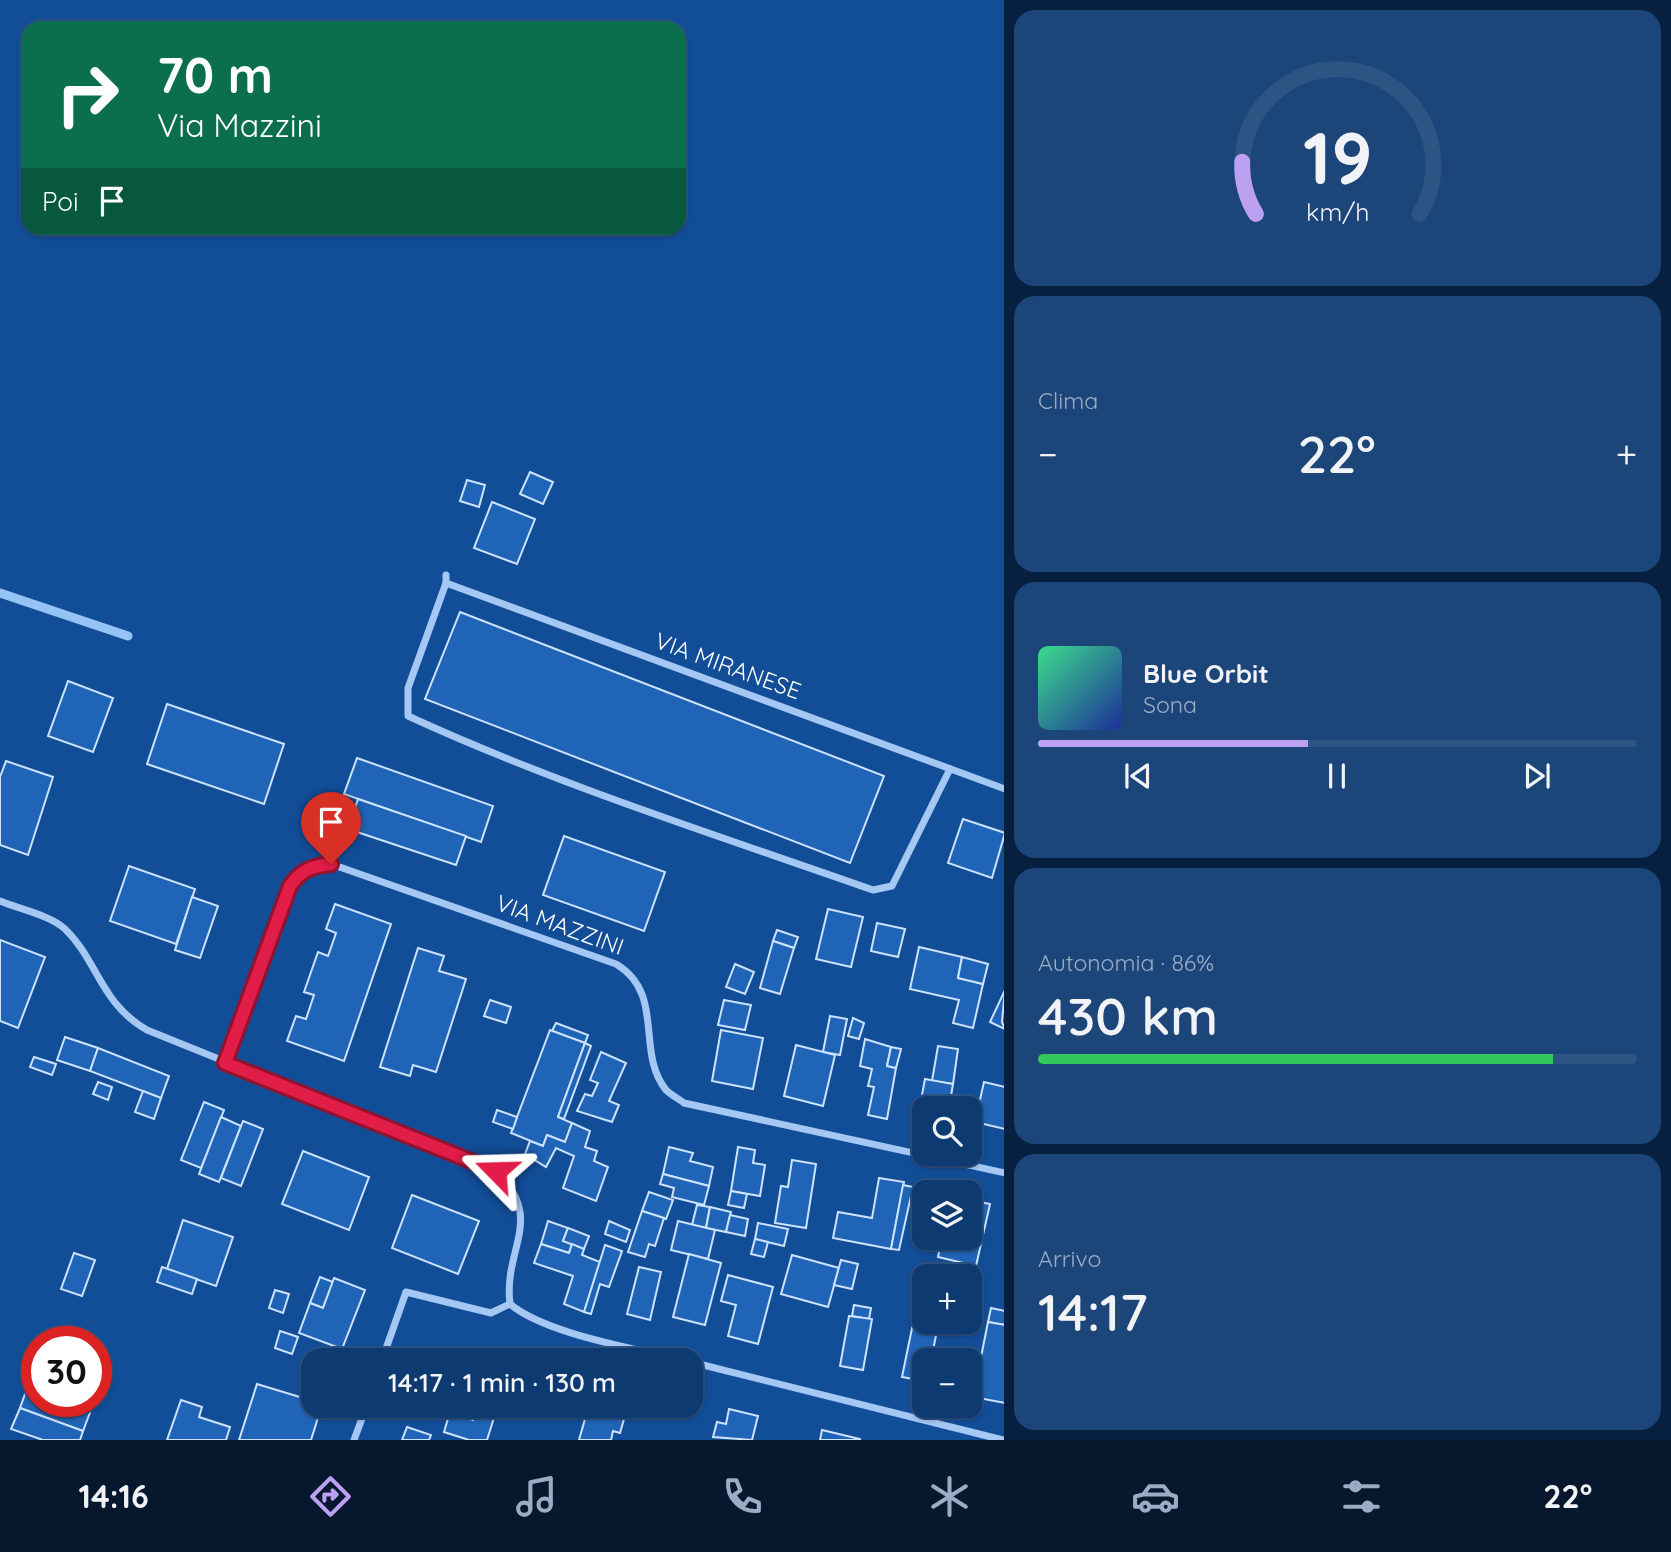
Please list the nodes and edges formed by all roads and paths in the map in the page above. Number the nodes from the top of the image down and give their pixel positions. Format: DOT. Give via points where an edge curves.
graph roads {
  1 [pos="950,769"];
  2 [pos="1004,789"];
  3 [pos="0,901"];
  4 [pos="225,1063"];
  5 [pos="1004,1173"];
  6 [pos="510,1304"];
  7 [pos="386,1348"];
  8 [pos="638,1348"];
  9 [pos="703,1365"];
  10 [pos="363,1418"];
  11 [pos="355,1440"];
  12 [pos="1003,1440"];
  1 -- 1 [label="street, VIA MIRANESE" via="446,579 408,688 408,716 461,740 873,890 892,886"];
  1 -- 2 [label="street, VIA MIRANESE"];
  3 -- 4 [label="street" via="65,928 128,1018"];
  4 -- 5 [label="street, VIA MAZZINI" via="290,886 299,873 331,864 616,964 633,974 643,995 655,1065 666,1090 684,1103"];
  4 -- 6 [label="street" via="496,1171 512,1187 522,1224 508,1286"];
  6 -- 7 [label="street" via="491,1313 406,1292"];
  6 -- 8 [label="street" via="524,1316"];
  9 -- 12 [label="street"];
  10 -- 11 [label="street"];
}
